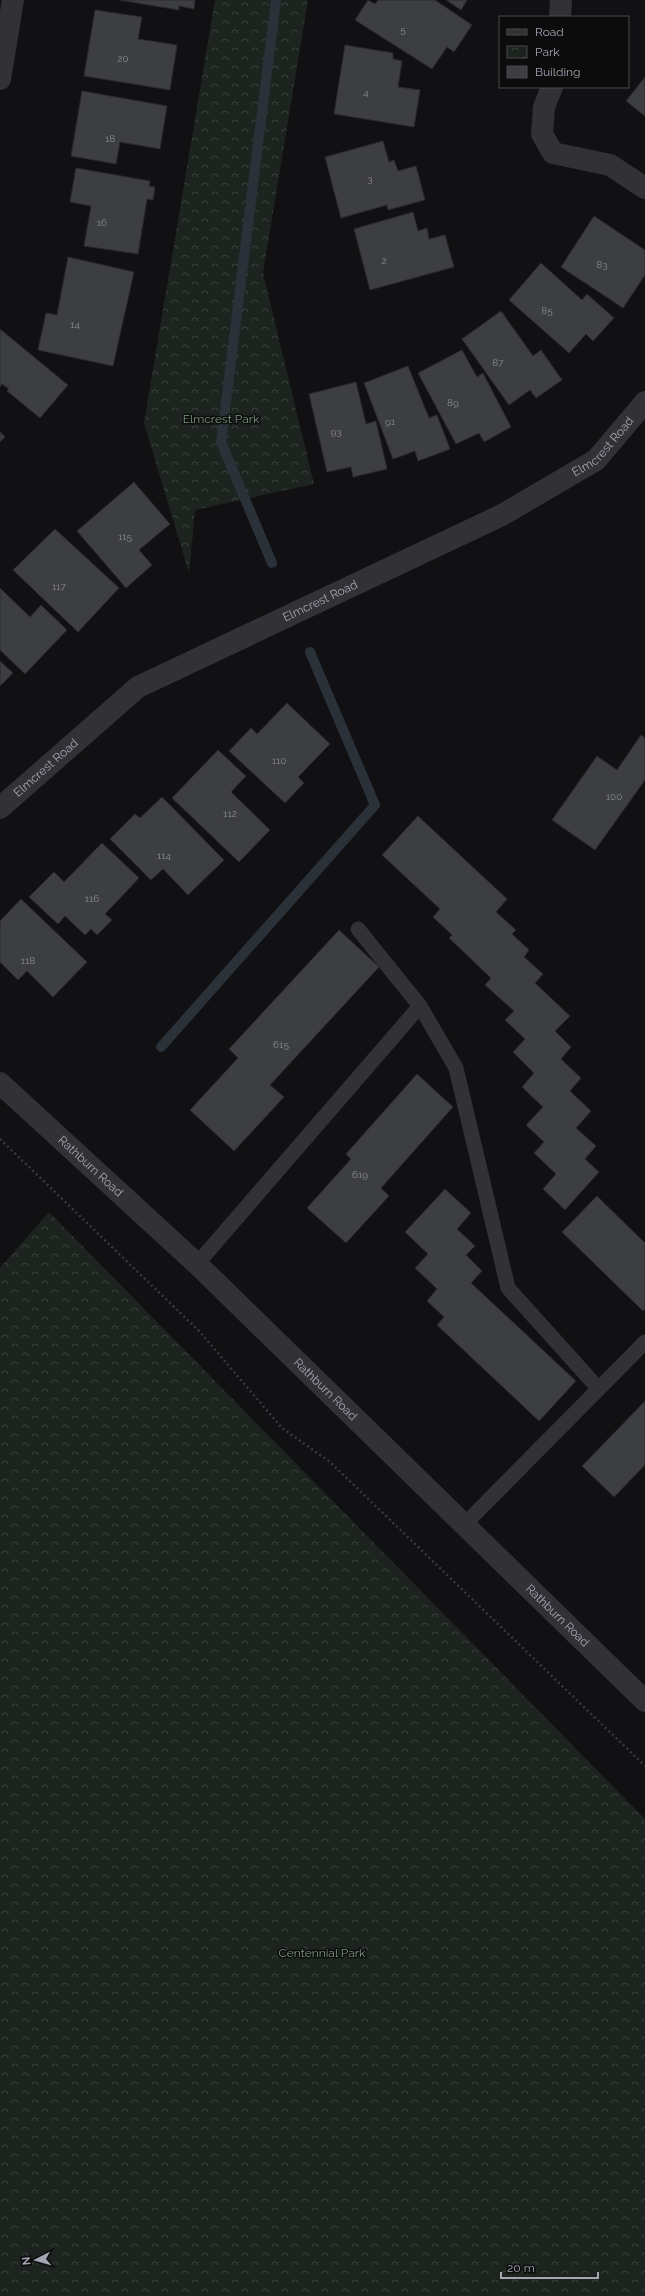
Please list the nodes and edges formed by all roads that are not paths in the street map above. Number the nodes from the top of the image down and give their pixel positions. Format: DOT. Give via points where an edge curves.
graph roads {
  1 [pos="13,0"];
  2 [pos="561,0"];
  3 [pos="560,16"];
  4 [pos="0,80"];
  5 [pos="552,88"];
  6 [pos="645,188"];
  7 [pos="645,402"];
  8 [pos="0,808"];
  9 [pos="358,928"];
  10 [pos="420,1006"];
  11 [pos="0,1083"];
  12 [pos="197,1264"];
  13 [pos="645,1342"];
  14 [pos="598,1388"];
  15 [pos="464,1525"];
  16 [pos="645,1701"];
  1 -- 4 [label="street"];
  2 -- 3 [label="street"];
  5 -- 6 [label="street" via="544,107 542,134 553,154 610,165"];
  7 -- 8 [label="street, Elmcrest Road" via="596,460 502,515 138,687"];
  9 -- 10 [label="lane"];
  10 -- 12 [label="lane"];
  10 -- 14 [label="lane" via="456,1068 508,1288"];
  11 -- 12 [label="street, Rathburn Road"];
  12 -- 15 [label="street, Rathburn Road"];
  13 -- 14 [label="lane"];
  14 -- 15 [label="lane"];
  15 -- 16 [label="street, Rathburn Road"];
}
